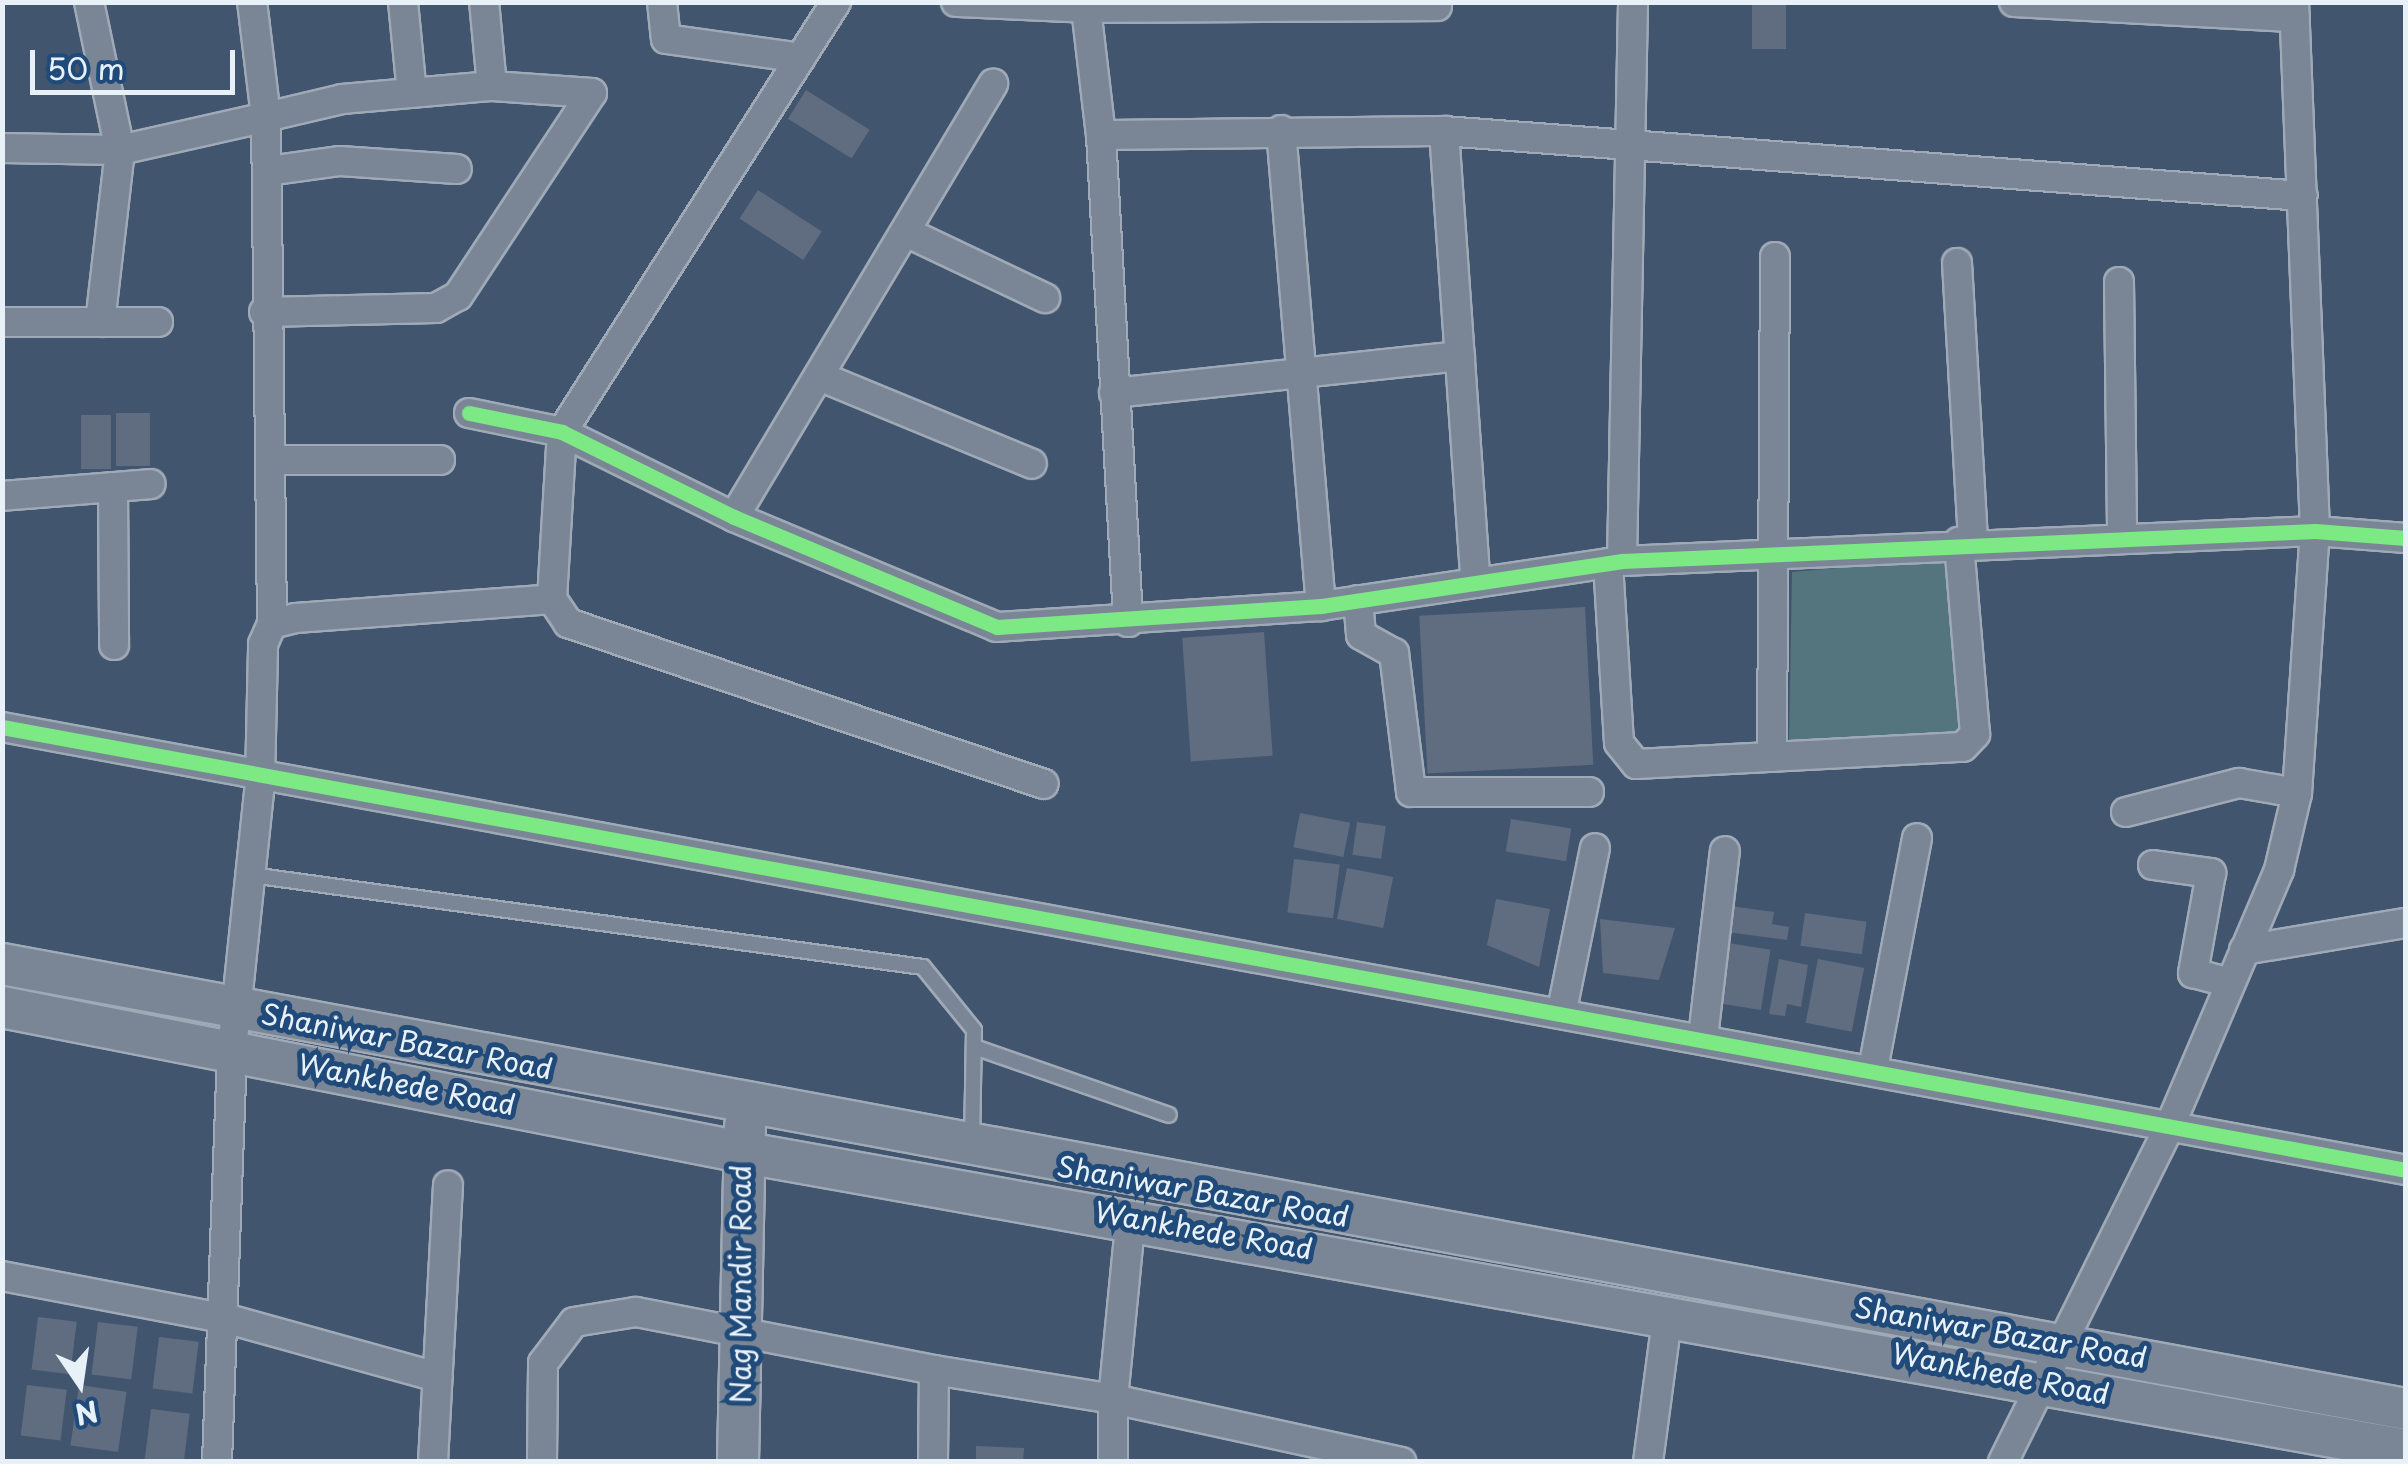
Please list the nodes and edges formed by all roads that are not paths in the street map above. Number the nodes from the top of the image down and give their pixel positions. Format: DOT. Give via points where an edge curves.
graph roads {
  1 [pos="89,2"];
  2 [pos="252,2"];
  3 [pos="403,2"];
  4 [pos="484,2"];
  5 [pos="662,2"];
  6 [pos="836,2"];
  7 [pos="956,2"];
  8 [pos="1633,2"];
  9 [pos="2014,2"];
  10 [pos="1437,6"];
  11 [pos="1086,8"];
  12 [pos="2294,10"];
  13 [pos="801,58"];
  14 [pos="993,84"];
  15 [pos="492,86"];
  16 [pos="412,93"];
  17 [pos="266,117"];
  18 [pos="1281,130"];
  19 [pos="1444,131"];
  20 [pos="1101,135"];
  21 [pos="2,148"];
  22 [pos="1627,148"];
  23 [pos="120,150"];
  24 [pos="457,169"];
  25 [pos="268,171"];
  26 [pos="2303,196"];
  27 [pos="906,232"];
  28 [pos="1775,257"];
  29 [pos="1957,263"];
  30 [pos="2119,282"];
  31 [pos="1045,298"];
  32 [pos="264,312"];
  33 [pos="2,322"];
  34 [pos="100,322"];
  35 [pos="158,322"];
  36 [pos="1460,356"];
  37 [pos="1297,370"];
  38 [pos="819,376"];
  39 [pos="1114,393"];
  40 [pos="469,413"];
  41 [pos="562,432"];
  42 [pos="271,460"];
  43 [pos="440,460"];
  44 [pos="1032,464"];
  45 [pos="151,484"];
  46 [pos="113,488"];
  47 [pos="2,496"];
  48 [pos="734,517"];
  49 [pos="2315,531"];
  50 [pos="2406,538"];
  51 [pos="2122,539"];
  52 [pos="1966,542"];
  53 [pos="1777,553"];
  54 [pos="1615,562"];
  55 [pos="1476,583"];
  56 [pos="552,599"];
  57 [pos="1358,600"];
  58 [pos="1320,606"];
  59 [pos="1128,622"];
  60 [pos="272,624"];
  61 [pos="114,645"];
  62 [pos="2,727"];
  63 [pos="1772,757"];
  64 [pos="260,781"];
  65 [pos="1044,784"];
  66 [pos="1588,792"];
  67 [pos="2297,793"];
  68 [pos="2126,812"];
  69 [pos="1917,838"];
  70 [pos="1595,848"];
  71 [pos="1726,851"];
  72 [pos="2153,865"];
  73 [pos="250,875"];
  74 [pos="2406,923"];
  75 [pos="2244,950"];
  76 [pos="2,964"];
  77 [pos="2230,983"];
  78 [pos="2,1006"];
  79 [pos="236,1008"];
  80 [pos="1562,1010"];
  81 [pos="1703,1037"];
  82 [pos="977,1048"];
  83 [pos="232,1049"];
  84 [pos="1873,1069"];
  85 [pos="748,1106"];
  86 [pos="1168,1115"];
  87 [pos="2172,1121"];
  88 [pos="971,1150"];
  89 [pos="741,1152"];
  90 [pos="2406,1170"];
  91 [pos="448,1186"];
  92 [pos="1131,1216"];
  93 [pos="2,1276"];
  94 [pos="1668,1312"];
  95 [pos="228,1319"];
  96 [pos="740,1333"];
  97 [pos="2060,1342"];
  98 [pos="934,1370"];
  99 [pos="438,1377"];
  100 [pos="2040,1380"];
  101 [pos="1113,1399"];
  102 [pos="2406,1408"];
  103 [pos="2406,1450"];
  104 [pos="217,1462"];
  105 [pos="433,1462"];
  106 [pos="542,1462"];
  107 [pos="738,1462"];
  108 [pos="933,1462"];
  109 [pos="1113,1462"];
  110 [pos="1401,1462"];
  111 [pos="1648,1462"];
  112 [pos="2003,1462"];
  1 -- 23 [label="street"];
  2 -- 17 [label="street"];
  3 -- 16 [label="street"];
  4 -- 15 [label="street"];
  5 -- 13 [label="street" via="666,39"];
  6 -- 13 [label="street"];
  7 -- 11 [label="street"];
  8 -- 22 [label="street"];
  9 -- 12 [label="street"];
  10 -- 11 [label="street"];
  11 -- 20 [label="street"];
  12 -- 26 [label="street"];
  13 -- 41 [label="street"];
  14 -- 27 [label="street"];
  15 -- 16 [label="street"];
  15 -- 32 [label="street" via="587,86 592,93 458,296 436,308"];
  16 -- 17 [label="street"];
  17 -- 23 [label="street"];
  17 -- 25 [label="street"];
  18 -- 19 [label="street"];
  18 -- 20 [label="street"];
  18 -- 37 [label="street"];
  19 -- 22 [label="street"];
  19 -- 36 [label="street"];
  20 -- 39 [label="street"];
  21 -- 23 [label="street"];
  22 -- 26 [label="street"];
  22 -- 54 [label="street"];
  23 -- 34 [label="street"];
  24 -- 25 [label="street" via="340,161"];
  25 -- 32 [label="street"];
  26 -- 49 [label="street"];
  27 -- 31 [label="street"];
  27 -- 38 [label="street"];
  28 -- 53 [label="street"];
  29 -- 52 [label="street"];
  30 -- 51 [label="street"];
  32 -- 42 [label="street"];
  33 -- 34 [label="street"];
  34 -- 35 [label="street"];
  36 -- 37 [label="street"];
  36 -- 55 [label="street"];
  37 -- 39 [label="street"];
  37 -- 58 [label="street"];
  38 -- 44 [label="street"];
  38 -- 48 [label="street"];
  39 -- 59 [label="street"];
  40 -- 41 [label="street"];
  41 -- 48 [label="street"];
  41 -- 56 [label="street"];
  42 -- 43 [label="street"];
  42 -- 60 [label="street"];
  45 -- 46 [label="street"];
  46 -- 47 [label="street"];
  46 -- 61 [label="street"];
  48 -- 59 [label="street" via="997,627"];
  49 -- 50 [label="street"];
  49 -- 51 [label="street"];
  49 -- 67 [label="street"];
  51 -- 52 [label="street"];
  52 -- 53 [label="street"];
  52 -- 63 [label="street" via="1971,741"];
  53 -- 54 [label="street"];
  53 -- 63 [label="street"];
  54 -- 55 [label="street"];
  54 -- 63 [label="street" via="1625,757"];
  55 -- 57 [label="street"];
  56 -- 60 [label="street"];
  56 -- 65 [label="street" via="568,623"];
  57 -- 58 [label="street"];
  57 -- 66 [label="street" via="1361,636 1394,653 1411,792"];
  58 -- 59 [label="street"];
  60 -- 64 [label="street" via="263,644"];
  62 -- 64 [label="street"];
  64 -- 73 [label="street"];
  64 -- 80 [label="street" via="538,822"];
  67 -- 68 [label="street" via="2239,783"];
  67 -- 75 [label="street"];
  69 -- 84 [label="street"];
  70 -- 80 [label="street"];
  71 -- 81 [label="street"];
  72 -- 77 [label="street" via="2211,873 2193,974"];
  73 -- 79 [label="street"];
  73 -- 82 [label="lane" via="896,959 942,980"];
  74 -- 75 [label="street"];
  75 -- 77 [label="street"];
  76 -- 79 [label="main road, Shaniwar Bazar Road"];
  77 -- 87 [label="street"];
  78 -- 83 [label="main road, Wankhede Road"];
  79 -- 83 [label="street"];
  79 -- 85 [label="main road, Shaniwar Bazar Road"];
  80 -- 81 [label="street"];
  81 -- 84 [label="street"];
  82 -- 86 [label="lane"];
  82 -- 88 [label="lane"];
  83 -- 89 [label="main road, Wankhede Road"];
  83 -- 95 [label="street"];
  84 -- 87 [label="street"];
  85 -- 88 [label="main road, Shaniwar Bazar Road"];
  85 -- 89 [label="main road, Nag Mandir Road"];
  87 -- 90 [label="street"];
  87 -- 97 [label="street"];
  88 -- 97 [label="main road, Shaniwar Bazar Road"];
  89 -- 92 [label="main road, Wankhede Road"];
  89 -- 96 [label="main road, Nag Mandir Road"];
  91 -- 99 [label="street"];
  92 -- 94 [label="main road, Wankhede Road"];
  92 -- 101 [label="street"];
  93 -- 95 [label="street"];
  94 -- 100 [label="main road, Wankhede Road"];
  94 -- 111 [label="street"];
  95 -- 99 [label="street"];
  95 -- 104 [label="street"];
  96 -- 98 [label="street"];
  96 -- 106 [label="street" via="636,1312 574,1322 543,1363"];
  96 -- 107 [label="main road, Nag Mandir Road"];
  97 -- 100 [label="street"];
  97 -- 102 [label="main road, Shaniwar Bazar Road"];
  98 -- 101 [label="street"];
  98 -- 108 [label="street"];
  99 -- 105 [label="street"];
  100 -- 103 [label="main road, Wankhede Road"];
  100 -- 112 [label="street"];
  101 -- 109 [label="street"];
  101 -- 110 [label="street"];
}
